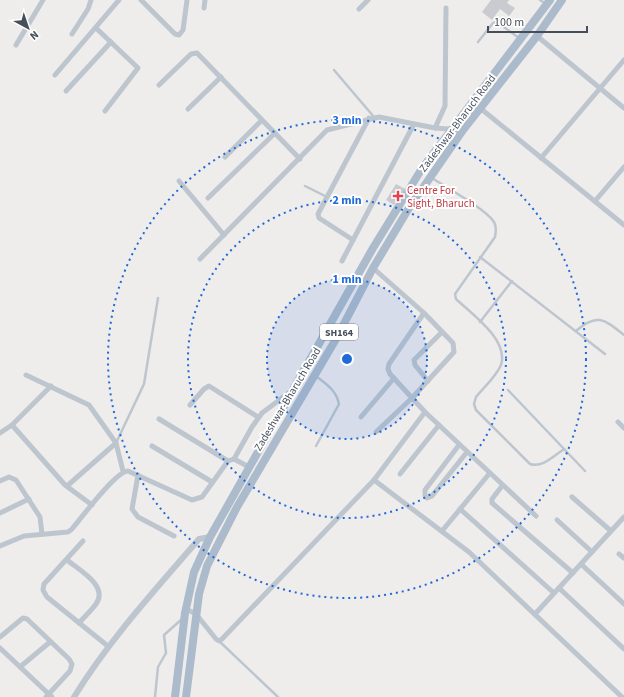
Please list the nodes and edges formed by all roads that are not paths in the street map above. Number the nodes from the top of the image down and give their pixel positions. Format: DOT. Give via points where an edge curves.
graph roads {
  1 [pos="43,0"];
  2 [pos="92,0"];
  3 [pos="119,0"];
  4 [pos="141,0"];
  5 [pos="187,0"];
  6 [pos="205,0"];
  7 [pos="368,0"];
  8 [pos="562,0"];
  9 [pos="545,2"];
  10 [pos="204,8"];
  11 [pos="446,8"];
  12 [pos="359,9"];
  13 [pos="96,28"];
  14 [pos="72,34"];
  15 [pos="536,36"];
  16 [pos="521,40"];
  17 [pos="111,42"];
  18 [pos="478,42"];
  19 [pos="16,45"];
  20 [pos="624,60"];
  21 [pos="334,70"];
  22 [pos="55,75"];
  23 [pos="221,77"];
  24 [pos="159,85"];
  25 [pos="600,88"];
  26 [pos="66,92"];
  27 [pos="480,108"];
  28 [pos="624,108"];
  29 [pos="188,109"];
  30 [pos="105,111"];
  31 [pos="371,118"];
  32 [pos="262,120"];
  33 [pos="414,124"];
  34 [pos="435,128"];
  35 [pos="450,129"];
  36 [pos="463,130"];
  37 [pos="275,133"];
  38 [pos="225,157"];
  39 [pos="541,158"];
  40 [pos="300,159"];
  41 [pos="624,167"];
  42 [pos="430,177"];
  43 [pos="179,181"];
  44 [pos="305,186"];
  45 [pos="327,197"];
  46 [pos="208,198"];
  47 [pos="595,201"];
  48 [pos="623,222"];
  49 [pos="224,235"];
  50 [pos="353,240"];
  51 [pos="480,257"];
  52 [pos="200,259"];
  53 [pos="342,261"];
  54 [pos="373,268"];
  55 [pos="512,281"];
  56 [pos="158,298"];
  57 [pos="424,313"];
  58 [pos="480,322"];
  59 [pos="576,331"];
  60 [pos="442,332"];
  61 [pos="624,335"];
  62 [pos="605,354"];
  63 [pos="26,374"];
  64 [pos="314,375"];
  65 [pos="394,378"];
  66 [pos="428,382"];
  67 [pos="51,386"];
  68 [pos="292,390"];
  69 [pos="508,390"];
  70 [pos="412,398"];
  71 [pos="190,404"];
  72 [pos="425,412"];
  73 [pos="258,417"];
  74 [pos="361,417"];
  75 [pos="159,419"];
  76 [pos="618,422"];
  77 [pos="12,425"];
  78 [pos="439,425"];
  79 [pos="624,428"];
  80 [pos="376,432"];
  81 [pos="0,433"];
  82 [pos="116,444"];
  83 [pos="459,445"];
  84 [pos="152,446"];
  85 [pos="316,446"];
  86 [pos="564,449"];
  87 [pos="467,452"];
  88 [pos="234,459"];
  89 [pos="228,461"];
  90 [pos="249,467"];
  91 [pos="123,471"];
  92 [pos="585,471"];
  93 [pos="400,474"];
  94 [pos="489,474"];
  95 [pos="138,475"];
  96 [pos="374,480"];
  97 [pos="0,481"];
  98 [pos="212,482"];
  99 [pos="68,486"];
  100 [pos="502,486"];
  101 [pos="572,497"];
  102 [pos="29,499"];
  103 [pos="92,505"];
  104 [pos="460,509"];
  105 [pos="0,513"];
  106 [pos="536,516"];
  107 [pos="624,517"];
  108 [pos="557,520"];
  109 [pos="442,531"];
  110 [pos="611,531"];
  111 [pos="42,534"];
  112 [pos="174,536"];
  113 [pos="210,536"];
  114 [pos="83,541"];
  115 [pos="0,546"];
  116 [pos="592,552"];
  117 [pos="619,554"];
  118 [pos="624,558"];
  119 [pos="67,560"];
  120 [pos="581,564"];
  121 [pos="573,572"];
  122 [pos="559,588"];
  123 [pos="554,593"];
  124 [pos="624,604"];
  125 [pos="185,613"];
  126 [pos="196,614"];
  127 [pos="535,614"];
  128 [pos="79,623"];
  129 [pos="0,637"];
  130 [pos="219,641"];
  131 [pos="50,642"];
  132 [pos="0,648"];
  133 [pos="109,648"];
  134 [pos="624,649"];
  135 [pos="20,667"];
  136 [pos="49,696"];
  137 [pos="74,697"];
  138 [pos="155,697"];
  139 [pos="175,697"];
  140 [pos="186,697"];
  141 [pos="278,697"];
  142 [pos="622,697"];
  1 -- 19 [label="street"];
  2 -- 14 [label="street"];
  3 -- 13 [label="street"];
  4 -- 5 [label="street" via="179,35 183,30"];
  6 -- 10 [label="street"];
  7 -- 12 [label="street"];
  8 -- 15 [label="main road, Zadeshwar-Bharuch Road / SH164"];
  9 -- 16 [label="main road, Zadeshwar-Bharuch Road / SH164"];
  11 -- 34 [label="street" via="445,106"];
  13 -- 17 [label="street"];
  13 -- 22 [label="street"];
  15 -- 25 [label="street"];
  15 -- 27 [label="main road, Zadeshwar-Bharuch Road / SH164"];
  16 -- 18 [label="lane" via="497,22 493,23"];
  16 -- 35 [label="main road, Zadeshwar-Bharuch Road / SH164"];
  17 -- 26 [label="street"];
  17 -- 30 [label="street" via="138,68"];
  20 -- 25 [label="street"];
  21 -- 31 [label="lane"];
  23 -- 24 [label="street" via="194,53"];
  23 -- 29 [label="street"];
  23 -- 32 [label="street"];
  25 -- 28 [label="street"];
  25 -- 39 [label="street"];
  27 -- 36 [label="main road, Zadeshwar-Bharuch Road / SH164"];
  27 -- 39 [label="street"];
  31 -- 33 [label="street"];
  31 -- 40 [label="street" via="327,130"];
  31 -- 45 [label="street"];
  32 -- 37 [label="street"];
  32 -- 38 [label="street"];
  33 -- 34 [label="street"];
  33 -- 50 [label="street"];
  34 -- 35 [label="street"];
  35 -- 36 [label="street"];
  35 -- 68 [label="main road, Zadeshwar-Bharuch Road / SH164" via="392,216"];
  36 -- 42 [label="main road, Zadeshwar-Bharuch Road / SH164"];
  37 -- 40 [label="street"];
  37 -- 46 [label="street"];
  39 -- 47 [label="street"];
  40 -- 49 [label="street"];
  41 -- 47 [label="street"];
  42 -- 51 [label="lane" via="495,222 494,237"];
  42 -- 54 [label="main road, Zadeshwar-Bharuch Road / SH164"];
  43 -- 49 [label="street"];
  44 -- 45 [label="lane"];
  45 -- 50 [label="street" via="318,216"];
  47 -- 48 [label="street"];
  49 -- 52 [label="street"];
  50 -- 53 [label="street"];
  51 -- 55 [label="lane"];
  51 -- 58 [label="lane" via="455,294 456,299"];
  54 -- 57 [label="street"];
  54 -- 64 [label="main road, Zadeshwar-Bharuch Road / SH164"];
  55 -- 58 [label="lane"];
  55 -- 59 [label="lane"];
  56 -- 82 [label="lane" via="144,384"];
  57 -- 60 [label="street"];
  57 -- 65 [label="street" via="389,364 388,369"];
  58 -- 86 [label="lane" via="492,333 502,353 501,365 476,397 476,410 530,464 536,466"];
  59 -- 61 [label="lane" via="598,320 606,321"];
  59 -- 62 [label="lane"];
  60 -- 66 [label="street" via="453,343 454,352"];
  60 -- 66 [label="street" via="414,360"];
  63 -- 67 [label="street"];
  64 -- 85 [label="lane" via="332,388 339,404"];
  64 -- 126 [label="main road, Zadeshwar-Bharuch Road / SH164" via="230,520 207,566"];
  65 -- 70 [label="street"];
  65 -- 74 [label="street"];
  66 -- 70 [label="street"];
  67 -- 77 [label="street"];
  67 -- 82 [label="street" via="89,405"];
  68 -- 73 [label="street"];
  68 -- 90 [label="main road, Zadeshwar-Bharuch Road / SH164"];
  69 -- 86 [label="lane"];
  70 -- 72 [label="street"];
  70 -- 80 [label="street"];
  71 -- 73 [label="street" via="209,386"];
  72 -- 78 [label="street"];
  72 -- 96 [label="street"];
  73 -- 88 [label="street"];
  75 -- 89 [label="street"];
  76 -- 79 [label="street"];
  77 -- 81 [label="street"];
  77 -- 99 [label="street"];
  78 -- 83 [label="street"];
  78 -- 93 [label="street"];
  82 -- 91 [label="street"];
  82 -- 99 [label="street"];
  83 -- 87 [label="street"];
  83 -- 87 [label="street" via="425,490 424,496 432,496"];
  84 -- 98 [label="street"];
  86 -- 92 [label="lane"];
  87 -- 94 [label="street"];
  88 -- 89 [label="street"];
  88 -- 90 [label="street"];
  89 -- 98 [label="street"];
  90 -- 113 [label="main road, Zadeshwar-Bharuch Road / SH164"];
  91 -- 95 [label="street"];
  91 -- 103 [label="street"];
  94 -- 100 [label="street"];
  94 -- 104 [label="street"];
  95 -- 98 [label="street" via="192,500 202,497"];
  95 -- 112 [label="street" via="132,509 134,514"];
  96 -- 109 [label="street"];
  96 -- 130 [label="street"];
  97 -- 102 [label="street" via="9,477 14,478"];
  99 -- 103 [label="street"];
  100 -- 106 [label="street"];
  100 -- 121 [label="street" via="492,499 492,503"];
  101 -- 110 [label="street"];
  102 -- 105 [label="street"];
  102 -- 111 [label="street" via="40,517"];
  103 -- 111 [label="street" via="68,532"];
  104 -- 109 [label="street"];
  104 -- 123 [label="street"];
  107 -- 110 [label="street"];
  108 -- 116 [label="street"];
  109 -- 127 [label="street" via="469,552"];
  110 -- 116 [label="street"];
  111 -- 115 [label="street" via="24,536"];
  113 -- 125 [label="main road, Zadeshwar-Bharuch Road / SH164" via="194,572"];
  113 -- 133 [label="street" via="198,539"];
  114 -- 119 [label="street"];
  116 -- 120 [label="street"];
  117 -- 118 [label="street"];
  119 -- 128 [label="street" via="95,583 99,590 96,604"];
  119 -- 128 [label="street" via="44,584 43,590 47,597"];
  120 -- 121 [label="street"];
  120 -- 124 [label="street"];
  121 -- 122 [label="street"];
  122 -- 123 [label="street"];
  122 -- 134 [label="street"];
  123 -- 127 [label="street"];
  125 -- 126 [label="street"];
  125 -- 138 [label="lane" via="164,635 166,653 158,667"];
  125 -- 139 [label="main road, Zadeshwar-Bharuch Road / SH164"];
  126 -- 130 [label="street"];
  126 -- 140 [label="main road, Zadeshwar-Bharuch Road / SH164"];
  127 -- 142 [label="street"];
  128 -- 133 [label="street"];
  129 -- 131 [label="street" via="23,618"];
  130 -- 141 [label="lane"];
  131 -- 135 [label="street"];
  131 -- 136 [label="street" via="70,659 72,664"];
  132 -- 135 [label="street"];
  133 -- 137 [label="street"];
  135 -- 136 [label="street"];
}
